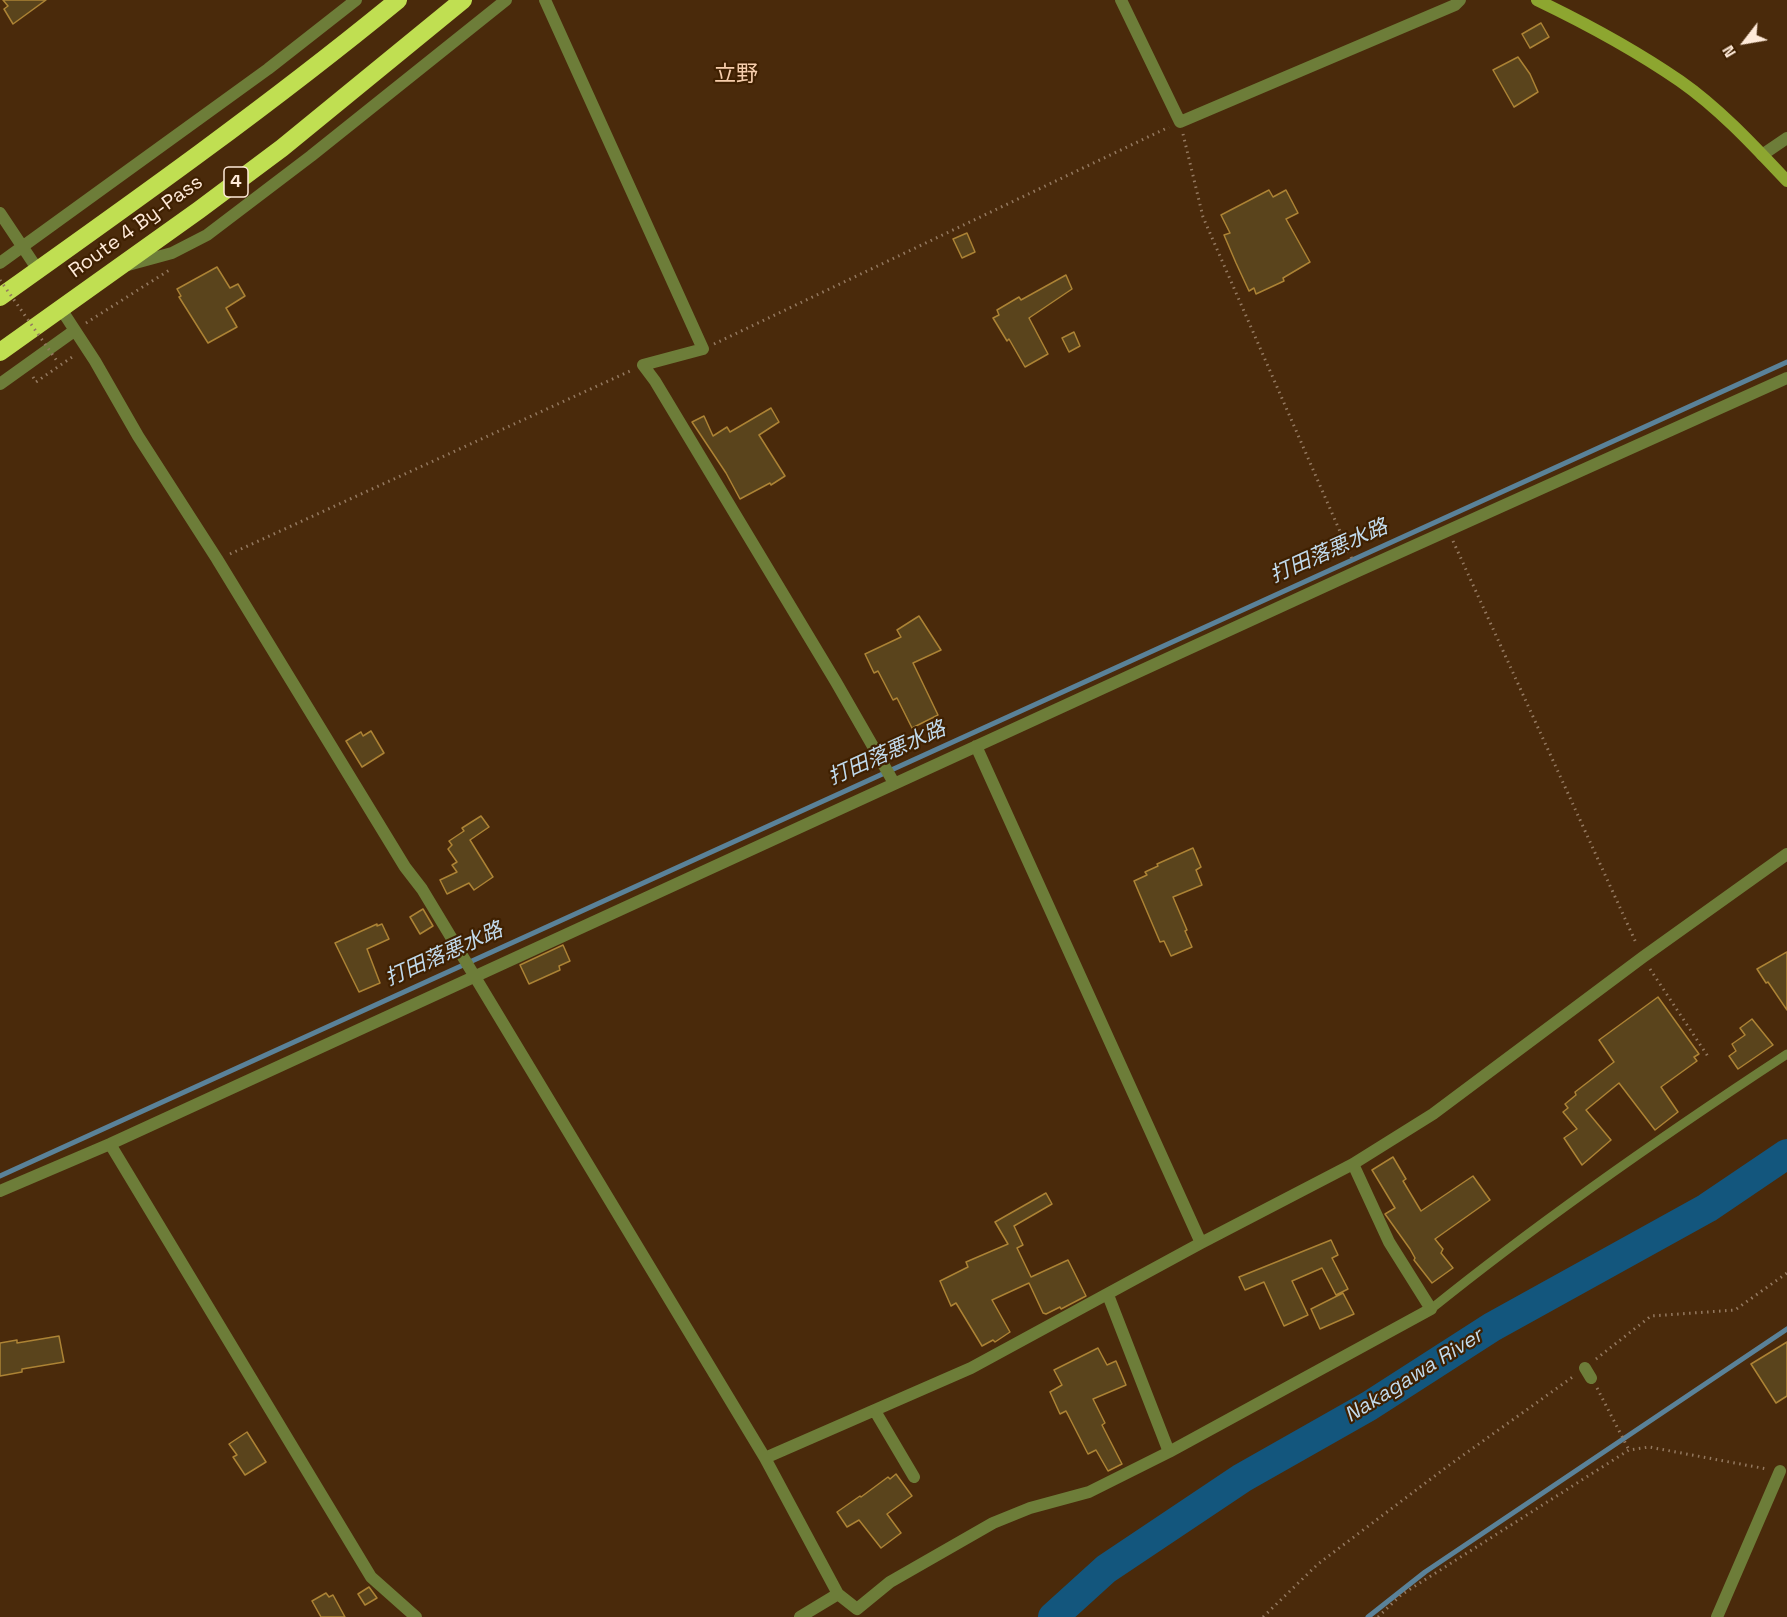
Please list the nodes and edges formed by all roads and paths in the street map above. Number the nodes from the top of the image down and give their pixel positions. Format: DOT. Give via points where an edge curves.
graph roads {
  1 [pos="356,0"];
  2 [pos="398,0"];
  3 [pos="463,0"];
  4 [pos="506,0"];
  5 [pos="545,0"];
  6 [pos="1121,0"];
  7 [pos="1460,0"];
  8 [pos="1538,0"];
  9 [pos="1180,122"];
  10 [pos="1787,138"];
  11 [pos="1762,154"];
  12 [pos="1787,182"];
  13 [pos="0,213"];
  14 [pos="23,246"];
  15 [pos="0,263"];
  16 [pos="116,269"];
  17 [pos="38,270"];
  18 [pos="0,280"];
  19 [pos="0,297"];
  20 [pos="60,309"];
  21 [pos="74,331"];
  22 [pos="703,349"];
  23 [pos="0,352"];
  24 [pos="57,361"];
  25 [pos="63,364"];
  26 [pos="643,365"];
  27 [pos="33,377"];
  28 [pos="1787,378"];
  29 [pos="0,384"];
  30 [pos="1448,531"];
  31 [pos="217,559"];
  32 [pos="1358,571"];
  33 [pos="976,746"];
  34 [pos="894,783"];
  35 [pos="1787,854"];
  36 [pos="1643,957"];
  37 [pos="473,977"];
  38 [pos="1787,1054"];
  39 [pos="1709,1058"];
  40 [pos="110,1144"];
  41 [pos="1353,1164"];
  42 [pos="0,1191"];
  43 [pos="1201,1243"];
  44 [pos="1787,1273"];
  45 [pos="1108,1295"];
  46 [pos="1431,1309"];
  47 [pos="1588,1373"];
  48 [pos="875,1411"];
  49 [pos="1629,1450"];
  50 [pos="1169,1452"];
  51 [pos="765,1458"];
  52 [pos="1780,1471"];
  53 [pos="914,1477"];
  54 [pos="838,1594"];
  55 [pos="416,1617"];
  56 [pos="801,1617"];
  57 [pos="1263,1617"];
  58 [pos="1378,1617"];
  59 [pos="1717,1617"];
  1 -- 14 [label="street" via="268,69"];
  2 -- 17 [label="highway, Route 4 By-Pass / 4" via="248,118"];
  3 -- 16 [label="highway, Route 4 By-Pass / 4" via="282,148"];
  4 -- 16 [label="street" via="207,235 172,253"];
  5 -- 22 [label="street"];
  6 -- 9 [label="street"];
  7 -- 9 [label="street"];
  8 -- 11 [label="main road" via="1594,27 1682,82"];
  9 -- 22 [label="path"];
  9 -- 32 [label="path" via="1203,217"];
  10 -- 11 [label="street"];
  11 -- 12 [label="main road"];
  13 -- 14 [label="street"];
  14 -- 15 [label="street"];
  14 -- 17 [label="street"];
  16 -- 20 [label="highway, Route 4 By-Pass / 4"];
  17 -- 19 [label="highway, Route 4 By-Pass / 4"];
  18 -- 24 [label="path, bridge"];
  20 -- 21 [label="street"];
  20 -- 23 [label="highway, Route 4 By-Pass / 4"];
  21 -- 29 [label="street"];
  21 -- 31 [label="street"];
  22 -- 26 [label="street"];
  25 -- 27 [label="path" via="36,382"];
  26 -- 31 [label="path"];
  26 -- 34 [label="street"];
  28 -- 30 [label="street"];
  30 -- 32 [label="street"];
  30 -- 36 [label="path"];
  31 -- 37 [label="street"];
  32 -- 33 [label="street"];
  33 -- 34 [label="street"];
  33 -- 43 [label="street"];
  34 -- 37 [label="street"];
  35 -- 36 [label="street"];
  36 -- 39 [label="path"];
  36 -- 41 [label="street" via="1433,1113"];
  37 -- 40 [label="street"];
  37 -- 51 [label="street"];
  38 -- 46 [label="lane" via="1660,1137"];
  40 -- 42 [label="street"];
  40 -- 55 [label="street" via="371,1577"];
  41 -- 43 [label="street"];
  41 -- 46 [label="street" via="1389,1242"];
  43 -- 45 [label="street"];
  44 -- 47 [label="path" via="1735,1310 1651,1316"];
  45 -- 48 [label="street" via="972,1368"];
  45 -- 50 [label="street"];
  46 -- 50 [label="street"];
  47 -- 49 [label="path"];
  47 -- 57 [label="path" via="1448,1466 1318,1564"];
  48 -- 51 [label="street"];
  48 -- 53 [label="street"];
  49 -- 52 [label="path" via="1649,1447"];
  49 -- 58 [label="path" via="1401,1595"];
  50 -- 54 [label="street" via="1089,1492 993,1523 890,1582 857,1609"];
  51 -- 54 [label="street"];
  52 -- 59 [label="street"];
  54 -- 56 [label="street"];
}
